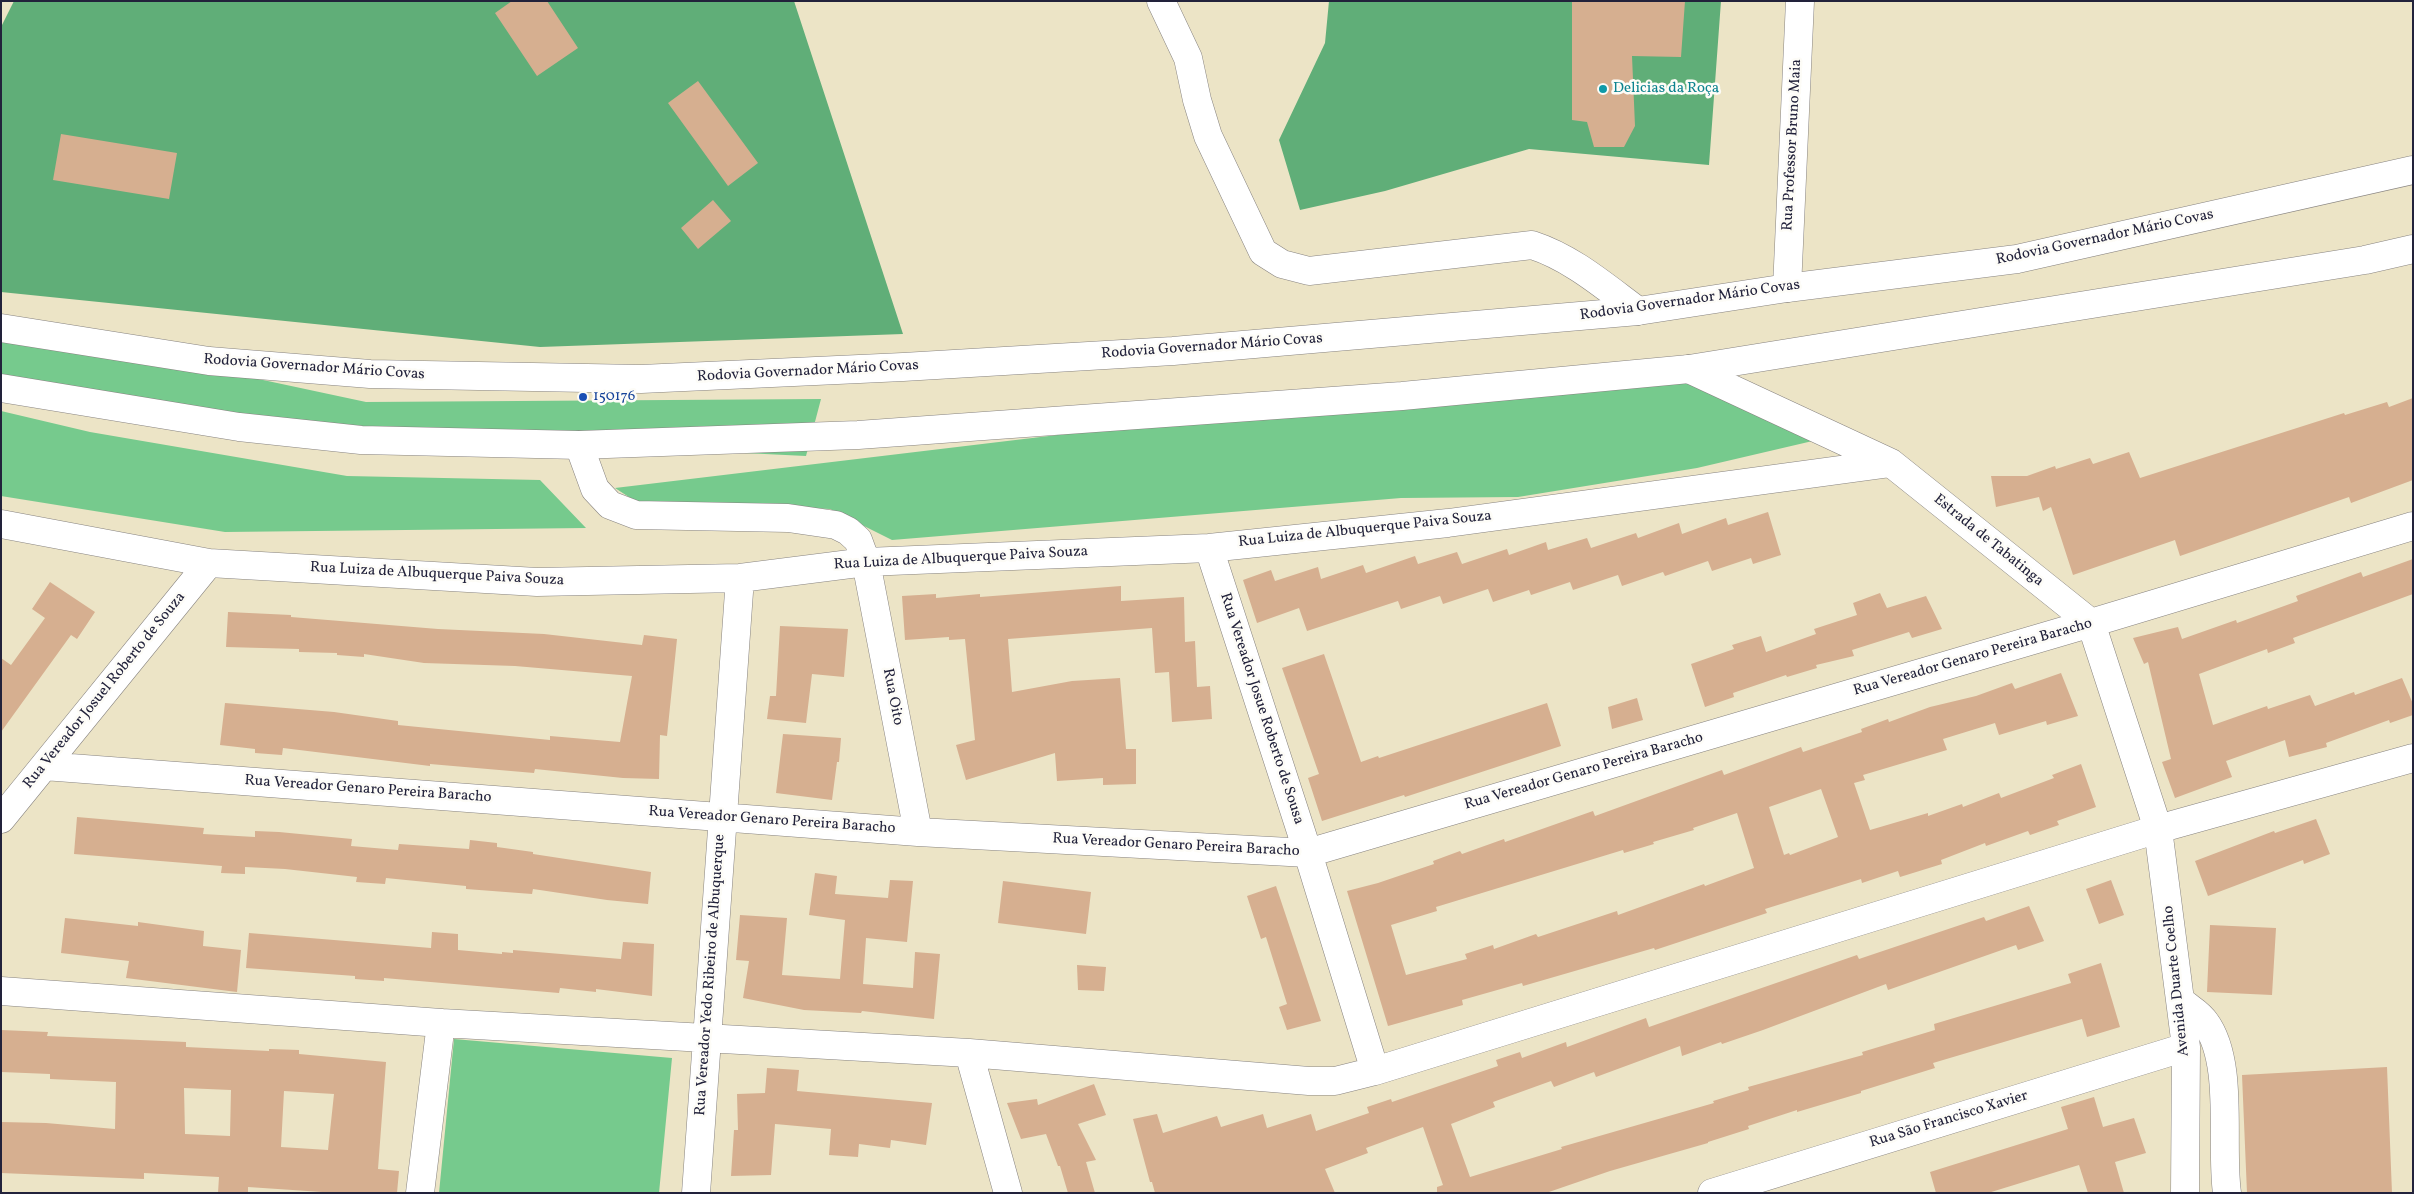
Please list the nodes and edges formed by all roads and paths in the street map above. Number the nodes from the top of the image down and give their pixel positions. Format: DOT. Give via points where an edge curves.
graph roads {
  1 [pos="1161,1"];
  2 [pos="1800,1"];
  3 [pos="2413,170"];
  4 [pos="2413,248"];
  5 [pos="1787,288"];
  6 [pos="1638,311"];
  7 [pos="1,328"];
  8 [pos="1688,369"];
  9 [pos="1,388"];
  10 [pos="580,445"];
  11 [pos="1891,463"];
  12 [pos="1,524"];
  13 [pos="2413,526"];
  14 [pos="1208,548"];
  15 [pos="866,562"];
  16 [pos="209,563"];
  17 [pos="740,578"];
  18 [pos="2091,624"];
  19 [pos="2413,758"];
  20 [pos="44,766"];
  21 [pos="723,817"];
  22 [pos="1,819"];
  23 [pos="2158,830"];
  24 [pos="918,832"];
  25 [pos="1308,853"];
  26 [pos="1,991"];
  27 [pos="2182,1002"];
  28 [pos="441,1024"];
  29 [pos="706,1038"];
  30 [pos="2186,1046"];
  31 [pos="968,1053"];
  32 [pos="1375,1071"];
  33 [pos="420,1193"];
  34 [pos="696,1193"];
  35 [pos="1008,1193"];
  36 [pos="1712,1193"];
  37 [pos="2185,1193"];
  38 [pos="2227,1193"];
  1 -- 6 [label="main road" via="1188,58 1208,136 1263,252 1282,264 1309,271 1532,245 1575,264"];
  2 -- 5 [label="main road, Rua Professor Bruno Maia"];
  3 -- 5 [label="main road, Rodovia Governador Mário Covas" via="2017,259"];
  4 -- 8 [label="main road" via="2364,260"];
  5 -- 6 [label="main road, Rodovia Governador Mário Covas"];
  6 -- 7 [label="main road, Rodovia Governador Mário Covas" via="1173,351 903,368 641,379 370,374 209,361"];
  8 -- 10 [label="main road" via="1393,396 868,435"];
  8 -- 11 [label="main road, Estrada de Tabatinga"];
  9 -- 10 [label="main road" via="239,427 335,439"];
  10 -- 15 [label="main road, Rua Oito" via="595,490 610,505 636,515 788,518 836,525 858,540"];
  11 -- 14 [label="main road, Rua Luiza de Albuquerque Paiva Souza" via="1448,522"];
  11 -- 18 [label="main road, Estrada de Tabatinga"];
  12 -- 16 [label="main road, Rua Luiza de Albuquerque Paiva Souza"];
  13 -- 18 [label="main road, Rua Vereador Genaro Pereira Baracho"];
  14 -- 15 [label="main road, Rua Luiza de Albuquerque Paiva Souza"];
  14 -- 25 [label="main road, Rua Vereador Josue Roberto de Sousa"];
  15 -- 17 [label="main road, Rua Luiza de Albuquerque Paiva Souza"];
  15 -- 24 [label="main road, Rua Oito"];
  16 -- 17 [label="main road, Rua Luiza de Albuquerque Paiva Souza" via="537,582"];
  16 -- 20 [label="main road, Rua Vereador Josuel Roberto de Souza"];
  17 -- 21 [label="main road, Rua Vereador Yedo Ribeiro de Albuquerque"];
  18 -- 23 [label="main road"];
  18 -- 25 [label="main road, Rua Vereador Genaro Pereira Baracho"];
  19 -- 23 [label="main road"];
  20 -- 21 [label="main road, Rua Vereador Genaro Pereira Baracho"];
  20 -- 22 [label="main road, Rua Vereador Josuel Roberto de Souza"];
  21 -- 24 [label="main road, Rua Vereador Genaro Pereira Baracho"];
  21 -- 29 [label="main road, Rua Vereador Yedo Ribeiro de Albuquerque"];
  23 -- 27 [label="main road, Avenida Duarte Coelho"];
  23 -- 32 [label="main road"];
  24 -- 25 [label="main road, Rua Vereador Genaro Pereira Baracho"];
  25 -- 32 [label="main road, Rua Vereador Josue Roberto de Sousa"];
  26 -- 28 [label="main road"];
  27 -- 30 [label="main road, Avenida Duarte Coelho"];
  27 -- 38 [label="main road" via="2205,1021 2215,1042 2222,1071"];
  28 -- 29 [label="main road"];
  28 -- 33 [label="main road"];
  29 -- 31 [label="main road"];
  29 -- 34 [label="main road, Rua Vereador Yedo Ribeiro de Albuquerque"];
  30 -- 36 [label="main road, Rua São Francisco Xavier"];
  30 -- 37 [label="main road, Avenida Duarte Coelho"];
  31 -- 32 [label="main road" via="1309,1081 1335,1081"];
  31 -- 35 [label="main road"];
}
